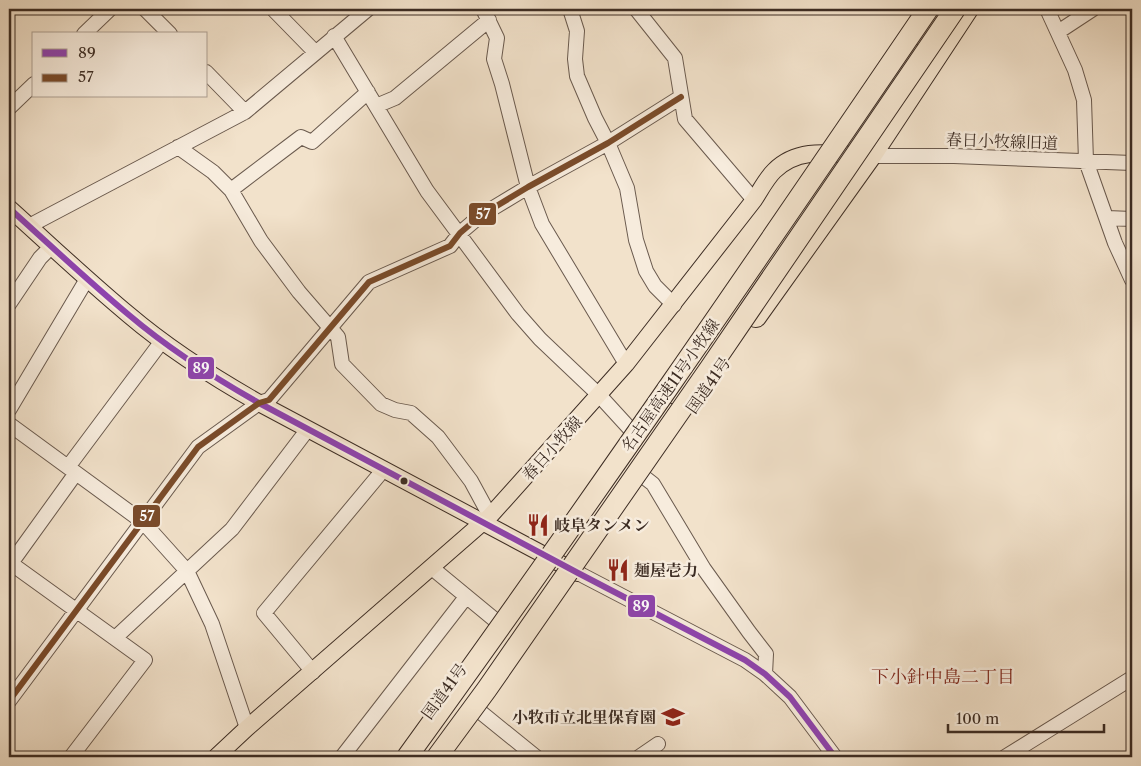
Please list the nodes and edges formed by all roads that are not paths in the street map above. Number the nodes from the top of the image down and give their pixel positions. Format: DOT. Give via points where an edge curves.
graph roads {
  1 [pos="110,9"];
  2 [pos="145,9"];
  3 [pos="273,9"];
  4 [pos="368,9"];
  5 [pos="570,9"];
  6 [pos="636,9"];
  7 [pos="918,9"];
  8 [pos="928,9"];
  9 [pos="940,9"];
  10 [pos="955,9"];
  11 [pos="968,9"];
  12 [pos="1047,9"];
  13 [pos="1093,9"];
  14 [pos="486,14"];
  15 [pos="86,32"];
  16 [pos="168,32"];
  17 [pos="1058,32"];
  18 [pos="334,36"];
  19 [pos="315,52"];
  20 [pos="208,74"];
  21 [pos="32,86"];
  22 [pos="368,92"];
  23 [pos="681,97"];
  24 [pos="864,102"];
  25 [pos="376,106"];
  26 [pos="9,108"];
  27 [pos="245,112"];
  28 [pos="608,143"];
  29 [pos="178,147"];
  30 [pos="818,153"];
  31 [pos="871,156"];
  32 [pos="851,161"];
  33 [pos="1086,161"];
  34 [pos="1132,163"];
  35 [pos="528,187"];
  36 [pos="231,190"];
  37 [pos="754,200"];
  38 [pos="9,208"];
  39 [pos="1107,218"];
  40 [pos="1132,219"];
  41 [pos="29,226"];
  42 [pos="460,234"];
  43 [pos="51,247"];
  44 [pos="87,279"];
  45 [pos="1132,280"];
  46 [pos="9,304"];
  47 [pos="674,304"];
  48 [pos="330,328"];
  49 [pos="162,341"];
  50 [pos="626,364"];
  51 [pos="599,395"];
  52 [pos="259,403"];
  53 [pos="9,410"];
  54 [pos="9,424"];
  55 [pos="308,429"];
  56 [pos="631,430"];
  57 [pos="384,469"];
  58 [pos="72,470"];
  59 [pos="644,477"];
  60 [pos="487,519"];
  61 [pos="143,522"];
  62 [pos="543,554"];
  63 [pos="9,564"];
  64 [pos="432,568"];
  65 [pos="187,571"];
  66 [pos="578,573"];
  67 [pos="466,598"];
  68 [pos="77,611"];
  69 [pos="495,620"];
  70 [pos="115,638"];
  71 [pos="313,672"];
  72 [pos="765,674"];
  73 [pos="1132,678"];
  74 [pos="9,701"];
  75 [pos="478,710"];
  76 [pos="247,728"];
  77 [pos="658,744"];
  78 [pos="71,757"];
  79 [pos="216,757"];
  80 [pos="342,757"];
  81 [pos="397,757"];
  82 [pos="406,757"];
  83 [pos="423,757"];
  84 [pos="437,757"];
  85 [pos="444,757"];
  86 [pos="536,757"];
  87 [pos="639,757"];
  88 [pos="835,757"];
  89 [pos="1005,757"];
  1 -- 15 [label="street"];
  2 -- 16 [label="street"];
  3 -- 19 [label="street"];
  4 -- 18 [label="street"];
  5 -- 28 [label="street" via="577,31 577,76"];
  6 -- 23 [label="street" via="675,58"];
  7 -- 30 [label="highway, 国道41号"];
  8 -- 24 [label="highway, 名古屋高速11号小牧線, bridge"];
  9 -- 24 [label="highway" via="881,93"];
  10 -- 32 [label="highway, 名古屋高速11号小牧線, bridge"];
  11 -- 31 [label="highway, 国道41号"];
  12 -- 17 [label="street"];
  13 -- 17 [label="street"];
  14 -- 25 [label="street" via="395,98"];
  14 -- 35 [label="street" via="497,38 494,59"];
  17 -- 33 [label="street" via="1084,100"];
  18 -- 19 [label="street"];
  18 -- 22 [label="street"];
  19 -- 27 [label="street"];
  20 -- 27 [label="street"];
  21 -- 26 [label="street"];
  22 -- 25 [label="street"];
  22 -- 36 [label="street" via="312,142 301,137"];
  23 -- 28 [label="street"];
  23 -- 37 [label="street" via="685,119"];
  24 -- 82 [label="highway, 名古屋高速11号小牧線, bridge" via="680,370"];
  25 -- 42 [label="street" via="427,190"];
  27 -- 29 [label="street"];
  28 -- 35 [label="street"];
  28 -- 47 [label="street" via="627,188 636,240 646,271 655,286"];
  29 -- 36 [label="street" via="213,172"];
  29 -- 41 [label="street"];
  30 -- 31 [label="main road, 春日小牧線"];
  30 -- 37 [label="main road, 春日小牧線" via="786,160 773,172"];
  30 -- 56 [label="highway, 国道41号"];
  31 -- 33 [label="street, 春日小牧線旧道"];
  31 -- 59 [label="highway, 国道41号"];
  32 -- 83 [label="highway" via="837,166 702,364"];
  32 -- 84 [label="highway, 名古屋高速11号小牧線, bridge"];
  33 -- 34 [label="street, 春日小牧線旧道"];
  33 -- 39 [label="street"];
  35 -- 42 [label="street" via="480,216"];
  35 -- 50 [label="street" via="542,224"];
  36 -- 48 [label="street" via="261,241"];
  37 -- 47 [label="main road, 春日小牧線"];
  38 -- 41 [label="main road"];
  39 -- 40 [label="street"];
  39 -- 45 [label="street"];
  41 -- 43 [label="main road"];
  42 -- 48 [label="street" via="450,246 370,282"];
  42 -- 51 [label="street" via="518,314"];
  43 -- 44 [label="main road"];
  43 -- 46 [label="street"];
  44 -- 49 [label="main road"];
  44 -- 53 [label="street"];
  47 -- 50 [label="main road, 春日小牧線"];
  48 -- 52 [label="street" via="269,400"];
  48 -- 60 [label="street" via="338,337 342,364 381,404 410,413 438,437 471,481"];
  49 -- 52 [label="main road"];
  49 -- 58 [label="street"];
  50 -- 51 [label="main road, 春日小牧線"];
  51 -- 56 [label="street"];
  51 -- 60 [label="main road, 春日小牧線"];
  52 -- 55 [label="main road"];
  52 -- 61 [label="street" via="198,447"];
  54 -- 58 [label="street"];
  55 -- 57 [label="main road"];
  55 -- 65 [label="street" via="232,529"];
  56 -- 62 [label="highway, 国道41号"];
  57 -- 60 [label="main road"];
  57 -- 71 [label="street" via="264,613"];
  58 -- 61 [label="street"];
  58 -- 63 [label="street"];
  59 -- 66 [label="highway, 国道41号"];
  59 -- 72 [label="street" via="653,484 704,569 766,654"];
  60 -- 62 [label="main road"];
  60 -- 64 [label="main road, 春日小牧線"];
  61 -- 65 [label="street"];
  61 -- 68 [label="street"];
  62 -- 66 [label="main road"];
  62 -- 69 [label="highway, 国道41号"];
  63 -- 68 [label="street"];
  64 -- 67 [label="street"];
  64 -- 71 [label="main road, 春日小牧線"];
  65 -- 70 [label="street"];
  65 -- 76 [label="street" via="212,624"];
  66 -- 72 [label="street" via="745,660"];
  66 -- 75 [label="highway, 国道41号"];
  67 -- 69 [label="street"];
  67 -- 80 [label="street"];
  68 -- 70 [label="street"];
  68 -- 74 [label="street"];
  69 -- 81 [label="highway, 国道41号"];
  70 -- 78 [label="street" via="145,660"];
  71 -- 76 [label="main road, 春日小牧線"];
  72 -- 88 [label="street" via="790,697"];
  73 -- 89 [label="street"];
  75 -- 85 [label="highway, 国道41号"];
  75 -- 86 [label="street"];
  76 -- 79 [label="main road, 春日小牧線"];
  77 -- 87 [label="street"];
}
